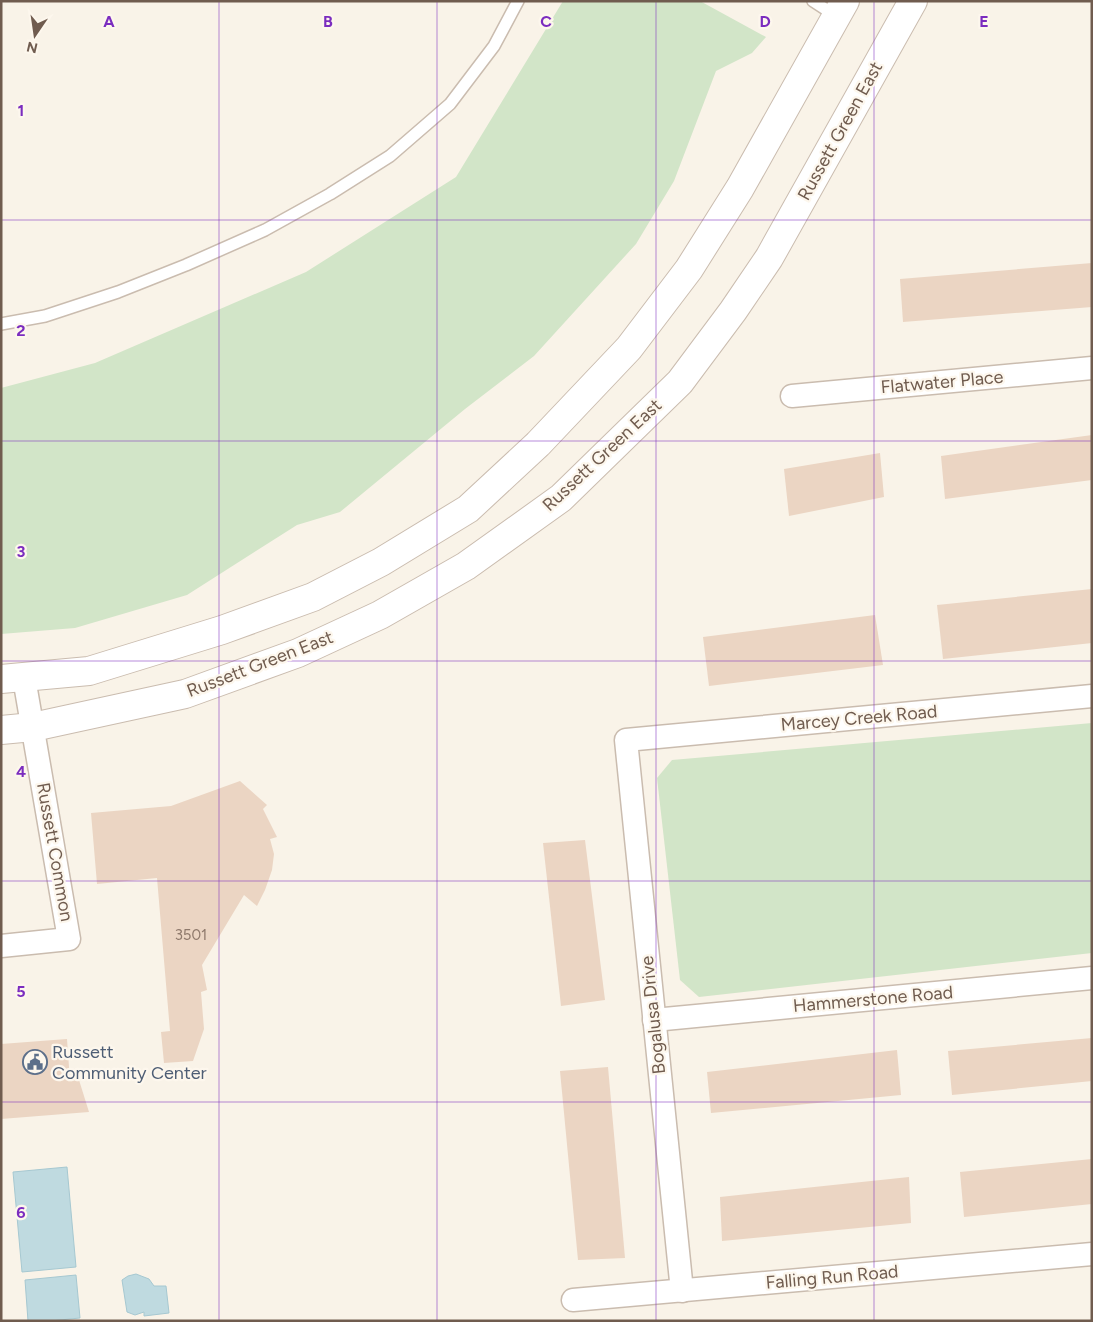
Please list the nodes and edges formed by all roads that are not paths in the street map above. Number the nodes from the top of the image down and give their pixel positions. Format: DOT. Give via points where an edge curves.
graph roads {
  1 [pos="518,1"];
  2 [pos="813,1"];
  3 [pos="913,1"];
  4 [pos="840,9"];
  5 [pos="1,324"];
  6 [pos="1092,368"];
  7 [pos="792,396"];
  8 [pos="12,679"];
  9 [pos="1092,696"];
  10 [pos="32,727"];
  11 [pos="1,730"];
  12 [pos="626,740"];
  13 [pos="1,946"];
  14 [pos="1092,978"];
  15 [pos="654,1020"];
  16 [pos="1092,1254"];
  17 [pos="682,1291"];
  18 [pos="572,1300"];
  1 -- 5 [label="lane" via="494,46 450,104 390,156 330,194 265,230 186,265 45,316"];
  2 -- 4 [label="lane"];
  3 -- 10 [label="street, Russett Green East" via="769,258 733,311 680,382 561,498 466,566 380,615 298,654 185,694"];
  4 -- 8 [label="street" via="740,188 689,269 629,348 538,444 468,509 381,562 313,597 222,630 89,671"];
  6 -- 7 [label="street, Flatwater Place"];
  8 -- 10 [label="street"];
  9 -- 12 [label="street, Marcey Creek Road"];
  10 -- 11 [label="street, Russett Green East"];
  10 -- 13 [label="street, Russett Common" via="69,938"];
  12 -- 15 [label="street, Bogalusa Drive"];
  14 -- 15 [label="street, Hammerstone Road"];
  15 -- 17 [label="street, Bogalusa Drive"];
  16 -- 17 [label="street, Falling Run Road"];
  17 -- 18 [label="street, Falling Run Road"];
}
